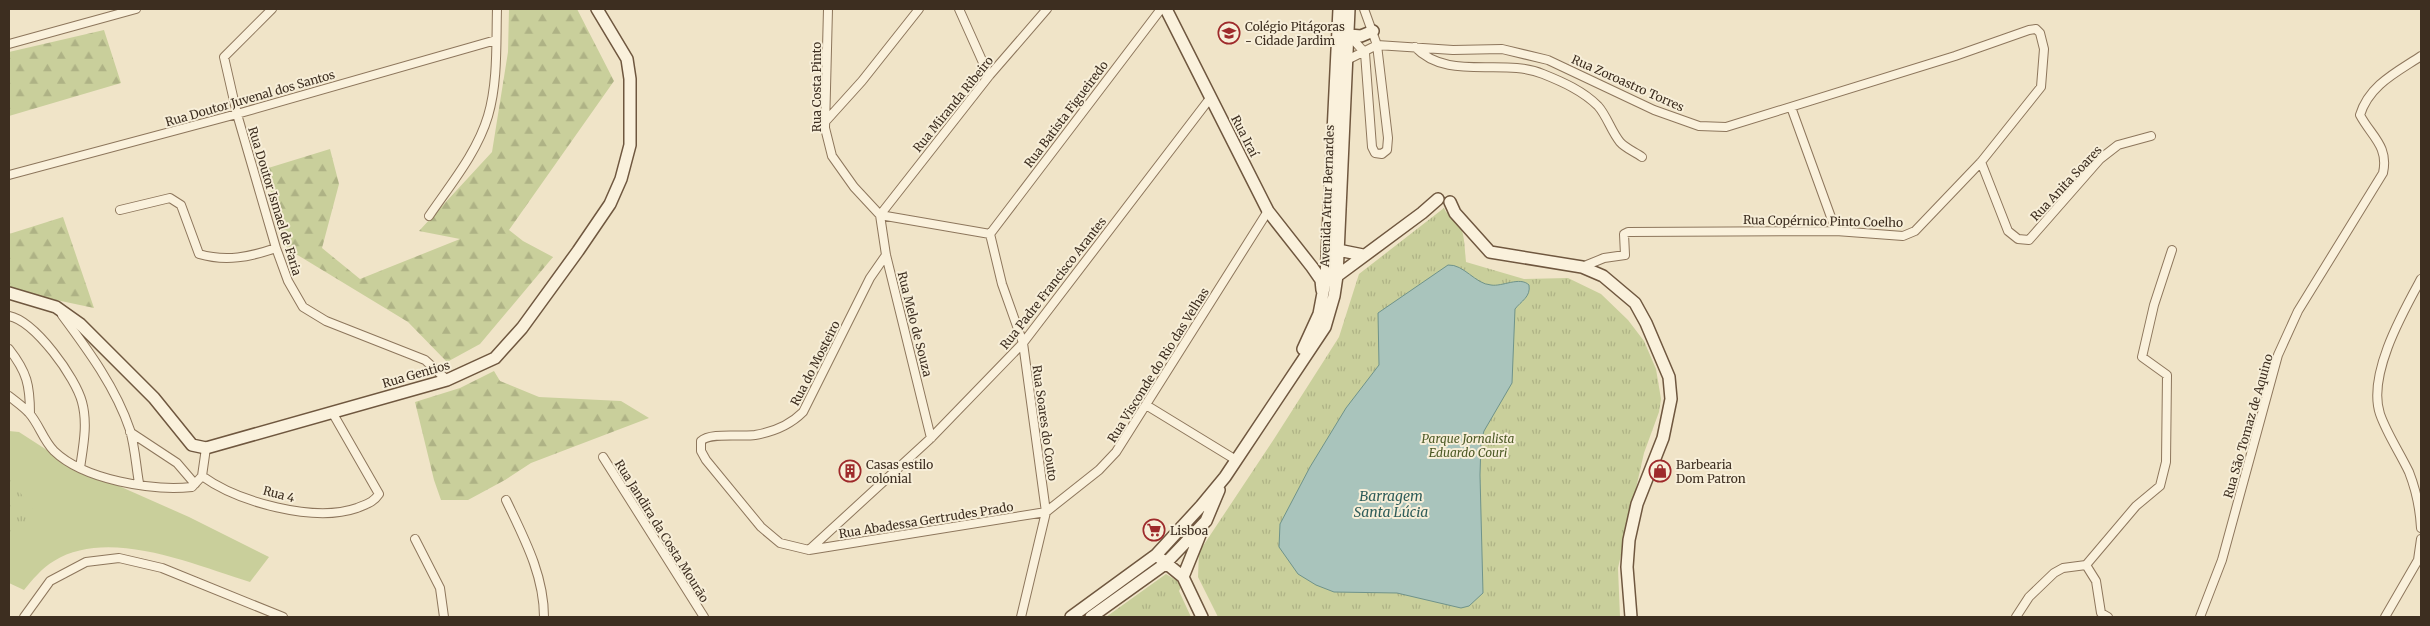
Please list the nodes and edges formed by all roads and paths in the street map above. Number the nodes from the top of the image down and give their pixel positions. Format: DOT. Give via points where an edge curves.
graph roads {
  1 [pos="136,9"];
  2 [pos="272,9"];
  3 [pos="497,9"];
  4 [pos="597,9"];
  5 [pos="828,9"];
  6 [pos="919,9"];
  7 [pos="959,9"];
  8 [pos="1047,9"];
  9 [pos="1161,9"];
  10 [pos="1166,9"];
  11 [pos="1364,9"];
  12 [pos="1342,10"];
  13 [pos="1373,31"];
  14 [pos="2040,32"];
  15 [pos="1349,35"];
  16 [pos="496,40"];
  17 [pos="9,44"];
  18 [pos="1377,44"];
  19 [pos="1415,47"];
  20 [pos="1365,53"];
  21 [pos="2421,56"];
  22 [pos="1347,60"];
  23 [pos="989,76"];
  24 [pos="1211,97"];
  25 [pos="1791,107"];
  26 [pos="237,114"];
  27 [pos="825,122"];
  28 [pos="2151,136"];
  29 [pos="1388,138"];
  30 [pos="1372,142"];
  31 [pos="1642,157"];
  32 [pos="1981,162"];
  33 [pos="9,175"];
  34 [pos="120,210"];
  35 [pos="1268,211"];
  36 [pos="880,215"];
  37 [pos="429,216"];
  38 [pos="1836,231"];
  39 [pos="990,234"];
  40 [pos="276,248"];
  41 [pos="1338,250"];
  42 [pos="2172,250"];
  43 [pos="886,255"];
  44 [pos="1363,255"];
  45 [pos="1328,258"];
  46 [pos="1576,265"];
  47 [pos="1312,267"];
  48 [pos="1332,276"];
  49 [pos="2421,279"];
  50 [pos="9,293"];
  51 [pos="1329,298"];
  52 [pos="56,307"];
  53 [pos="9,316"];
  54 [pos="1023,343"];
  55 [pos="9,350"];
  56 [pos="447,380"];
  57 [pos="9,396"];
  58 [pos="1146,406"];
  59 [pos="332,412"];
  60 [pos="30,414"];
  61 [pos="130,432"];
  62 [pos="931,438"];
  63 [pos="206,448"];
  64 [pos="603,457"];
  65 [pos="1236,460"];
  66 [pos="80,468"];
  67 [pos="202,476"];
  68 [pos="1224,477"];
  69 [pos="139,483"];
  70 [pos="195,484"];
  71 [pos="506,500"];
  72 [pos="1046,512"];
  73 [pos="1206,521"];
  74 [pos="2421,528"];
  75 [pos="415,539"];
  76 [pos="2421,539"];
  77 [pos="809,550"];
  78 [pos="1156,555"];
  79 [pos="1166,564"];
  80 [pos="2086,565"];
  81 [pos="1183,577"];
  82 [pos="701,616"];
  83 [pos="25,617"];
  84 [pos="283,617"];
  85 [pos="444,617"];
  86 [pos="544,617"];
  87 [pos="1021,617"];
  88 [pos="1071,617"];
  89 [pos="1091,617"];
  90 [pos="1202,617"];
  91 [pos="1631,617"];
  92 [pos="2016,617"];
  93 [pos="2108,617"];
  94 [pos="2200,617"];
  95 [pos="2385,617"];
  1 -- 17 [label="street"];
  2 -- 26 [label="street, Rua Doutor Ismael de Faria" via="224,57"];
  3 -- 16 [label="street"];
  4 -- 56 [label="street, Rua Gentios" via="626,59 630,79 630,145 621,179 610,204 522,328 495,358"];
  5 -- 27 [label="street, Rua Costa Pinto"];
  6 -- 27 [label="street"];
  7 -- 23 [label="street"];
  8 -- 23 [label="street, Rua Miranda Ribeiro"];
  9 -- 39 [label="street, Rua Batista Figueiredo"];
  10 -- 24 [label="street, Rua Iraí"];
  11 -- 13 [label="street"];
  12 -- 15 [label="street"];
  12 -- 45 [label="street, Avenida Artur Bernardes"];
  13 -- 15 [label="street" via="1361,36"];
  13 -- 18 [label="street"];
  14 -- 25 [label="street, Rua Zoroastro Torres" via="2028,30"];
  14 -- 32 [label="street, Rua Copérnico Pinto Coelho" via="2044,48 2041,86"];
  15 -- 20 [label="street"];
  15 -- 22 [label="street, Avenida Artur Bernardes"];
  16 -- 26 [label="street, Rua Doutor Juvenal dos Santos"];
  16 -- 37 [label="street" via="488,118 474,150"];
  18 -- 19 [label="street, Rua Zoroastro Torres"];
  18 -- 20 [label="street"];
  18 -- 29 [label="street"];
  19 -- 25 [label="street, Rua Zoroastro Torres" via="1502,49 1548,60 1654,110 1699,126 1726,127"];
  19 -- 31 [label="street" via="1422,55 1457,67 1540,72 1582,92 1599,108 1621,143"];
  20 -- 22 [label="street"];
  20 -- 30 [label="street"];
  21 -- 94 [label="street, Rua São Tomaz de Aquino" via="2385,80 2367,96 2363,105 2360,115 2386,158 2383,172 2298,311 2278,355 2222,560"];
  22 -- 41 [label="street, Avenida Artur Bernardes"];
  23 -- 36 [label="street, Rua Miranda Ribeiro"];
  24 -- 35 [label="street, Rua Iraí"];
  24 -- 54 [label="street, Rua Padre Francisco Arantes"];
  25 -- 38 [label="street"];
  26 -- 33 [label="street, Rua Doutor Juvenal dos Santos"];
  26 -- 40 [label="street, Rua Doutor Ismael de Faria"];
  27 -- 36 [label="street, Rua Costa Pinto" via="832,156"];
  28 -- 32 [label="street, Rua Anita Soares" via="2118,145 2100,159 2028,240 2018,239 2008,231"];
  29 -- 30 [label="street"];
  29 -- 30 [label="street" via="1388,150 1382,154 1375,153"];
  32 -- 38 [label="street, Rua Copérnico Pinto Coelho" via="1916,231 1904,236"];
  34 -- 40 [label="street" via="170,198 181,205 198,254 210,257 250,257"];
  35 -- 47 [label="street, Rua Iraí"];
  35 -- 58 [label="street, Rua Visconde do Rio das Velhas"];
  36 -- 39 [label="street"];
  36 -- 43 [label="street, Rua Melo de Souza"];
  38 -- 46 [label="street, Rua Copérnico Pinto Coelho" via="1628,232 1624,234 1625,255"];
  39 -- 54 [label="street, Rua Soares do Couto" via="1002,284"];
  40 -- 56 [label="street, Rua Doutor Ismael de Faria" via="288,281 303,307 326,321 425,360"];
  41 -- 44 [label="street"];
  41 -- 48 [label="street, Avenida Artur Bernardes"];
  42 -- 80 [label="street" via="2142,357 2167,375 2164,470 2160,486 2136,506"];
  43 -- 62 [label="street, Rua Melo de Souza"];
  43 -- 77 [label="street, Rua do Mosteiro" via="870,278 803,412 794,422 753,435 712,436 701,441 701,451 706,460 761,527 780,542"];
  44 -- 46 [label="street" via="1422,213 1446,206 1490,252"];
  44 -- 48 [label="street"];
  45 -- 47 [label="street"];
  45 -- 48 [label="street, Avenida Artur Bernardes"];
  46 -- 91 [label="street" via="1603,276 1635,303 1669,377 1669,414 1637,504 1629,540 1627,567"];
  47 -- 48 [label="street"];
  47 -- 51 [label="street, Rua Iraí"];
  48 -- 51 [label="street, Avenida Artur Bernardes"];
  49 -- 74 [label="street" via="2389,342 2378,395 2379,413 2409,473 2420,509"];
  50 -- 52 [label="street"];
  51 -- 65 [label="street, Avenida Artur Bernardes" via="1325,327"];
  52 -- 61 [label="street" via="91,354 123,412"];
  52 -- 63 [label="street" via="80,324 111,354 154,398 192,444"];
  53 -- 66 [label="street" via="31,327 75,382 85,428"];
  54 -- 62 [label="street, Rua Padre Francisco Arantes"];
  54 -- 72 [label="street, Rua Soares do Couto"];
  55 -- 60 [label="street" via="23,367 30,391"];
  56 -- 59 [label="street, Rua Gentios"];
  57 -- 60 [label="street"];
  58 -- 65 [label="street"];
  58 -- 72 [label="street, Rua Visconde do Rio das Velhas" via="1116,452 1099,470"];
  59 -- 63 [label="street, Rua Gentios"];
  59 -- 67 [label="street, Rua 4" via="379,494 374,501 352,510 318,514 270,506 217,486"];
  60 -- 66 [label="street" via="54,451"];
  61 -- 69 [label="street"];
  61 -- 70 [label="street" via="177,463"];
  62 -- 77 [label="street, Rua Padre Francisco Arantes"];
  63 -- 67 [label="street"];
  64 -- 82 [label="street, Rua Jandira da Costa Mourão"];
  65 -- 68 [label="street, Avenida Artur Bernardes"];
  66 -- 69 [label="street" via="123,482"];
  67 -- 70 [label="street"];
  68 -- 73 [label="street, Avenida Artur Bernardes"];
  68 -- 78 [label="street, Avenida Artur Bernardes"];
  69 -- 70 [label="street" via="175,489"];
  71 -- 86 [label="street" via="534,562 544,602"];
  72 -- 77 [label="street, Rua Abadessa Gertrudes Prado"];
  72 -- 87 [label="street, Rua Soares do Couto"];
  73 -- 79 [label="street, Avenida Artur Bernardes"];
  73 -- 81 [label="street"];
  75 -- 85 [label="street" via="440,588"];
  76 -- 95 [label="street" via="2418,560"];
  78 -- 79 [label="street"];
  78 -- 88 [label="street, Avenida Artur Bernardes"];
  79 -- 81 [label="street"];
  79 -- 89 [label="street, Avenida Artur Bernardes"];
  80 -- 92 [label="street" via="2054,572 2028,596"];
  80 -- 93 [label="street" via="2096,581 2101,613"];
  81 -- 90 [label="street"];
  83 -- 84 [label="street" via="50,581 86,562 119,558 162,568"];
}
